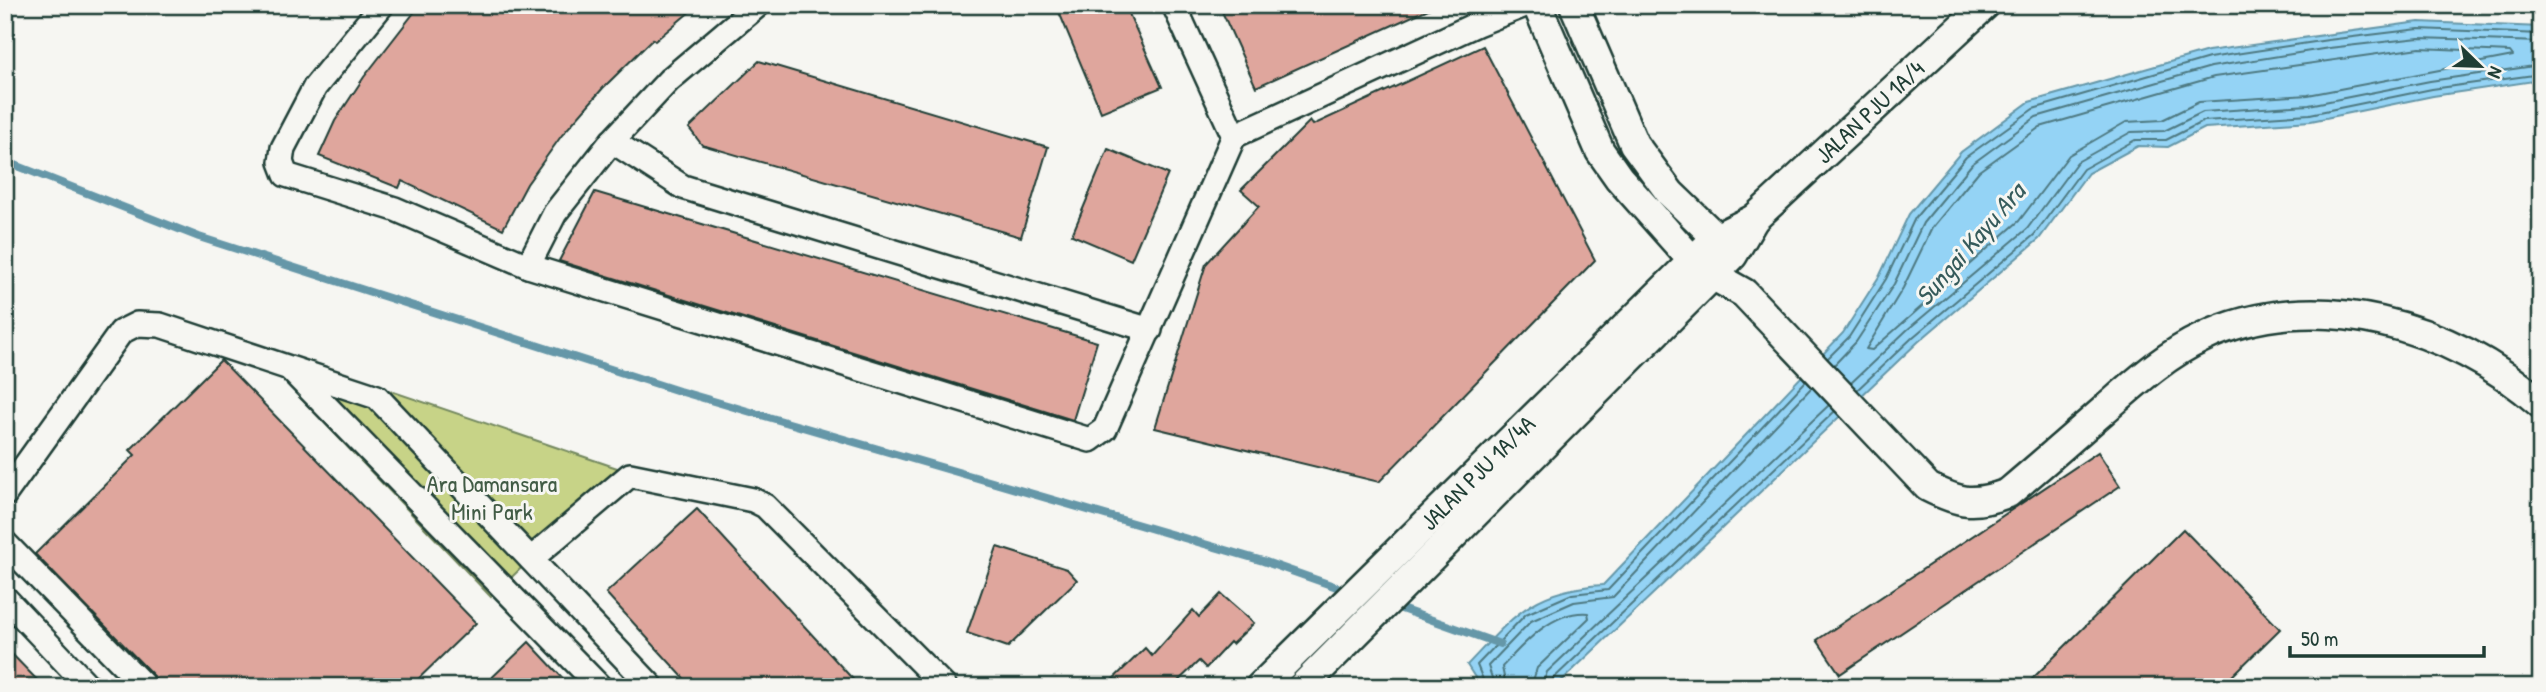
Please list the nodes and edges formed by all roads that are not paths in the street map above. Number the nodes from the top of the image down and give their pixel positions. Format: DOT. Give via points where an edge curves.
graph roads {
  1 [pos="382,5"];
  2 [pos="758,5"];
  3 [pos="1174,5"];
  4 [pos="1525,5"];
  5 [pos="1537,5"];
  6 [pos="1574,5"];
  7 [pos="1985,5"];
  8 [pos="1472,14"];
  9 [pos="1234,136"];
  10 [pos="612,141"];
  11 [pos="1663,229"];
  12 [pos="1725,246"];
  13 [pos="528,267"];
  14 [pos="1704,267"];
  15 [pos="1665,288"];
  16 [pos="1749,298"];
  17 [pos="1150,330"];
  18 [pos="287,367"];
  19 [pos="2541,404"];
  20 [pos="5,495"];
  21 [pos="5,543"];
  22 [pos="531,559"];
  23 [pos="5,598"];
  24 [pos="89,687"];
  25 [pos="145,687"];
  26 [pos="600,687"];
  27 [pos="652,687"];
  28 [pos="945,687"];
  29 [pos="1260,687"];
  30 [pos="1302,687"];
  1 -- 13 [label="street" via="315,87 283,148 281,162 286,175 395,209"];
  2 -- 10 [label="street" via="669,80"];
  3 -- 9 [label="street"];
  4 -- 8 [label="street"];
  5 -- 11 [label="street" via="1600,151"];
  6 -- 12 [label="street" via="1634,144 1670,193"];
  7 -- 12 [label="street, JALAN PJU 1A/4"];
  8 -- 9 [label="street"];
  9 -- 17 [label="street"];
  10 -- 13 [label="street" via="555,213"];
  10 -- 17 [label="street" via="683,187"];
  11 -- 14 [label="street"];
  11 -- 15 [label="street" via="1668,257"];
  12 -- 14 [label="street, JALAN PJU 1A/4"];
  12 -- 16 [label="street"];
  13 -- 17 [label="street" via="1090,440 1105,429"];
  14 -- 15 [label="street, JALAN PJU 1A/4A"];
  14 -- 16 [label="street"];
  14 -- 30 [label="street, JALAN PJU 1A/4A" via="1402,589"];
  15 -- 29 [label="street, JALAN PJU 1A/4A"];
  16 -- 19 [label="street" via="1928,487 1966,502 1982,503 2007,493 2178,351 2261,317 2336,314 2401,326 2482,359"];
  18 -- 20 [label="street" via="160,324 137,324 121,332"];
  18 -- 22 [label="street" via="377,397"];
  18 -- 26 [label="street"];
  21 -- 25 [label="street"];
  22 -- 27 [label="street"];
  22 -- 28 [label="street" via="630,475 753,500 765,506"];
  23 -- 24 [label="street"];
}
